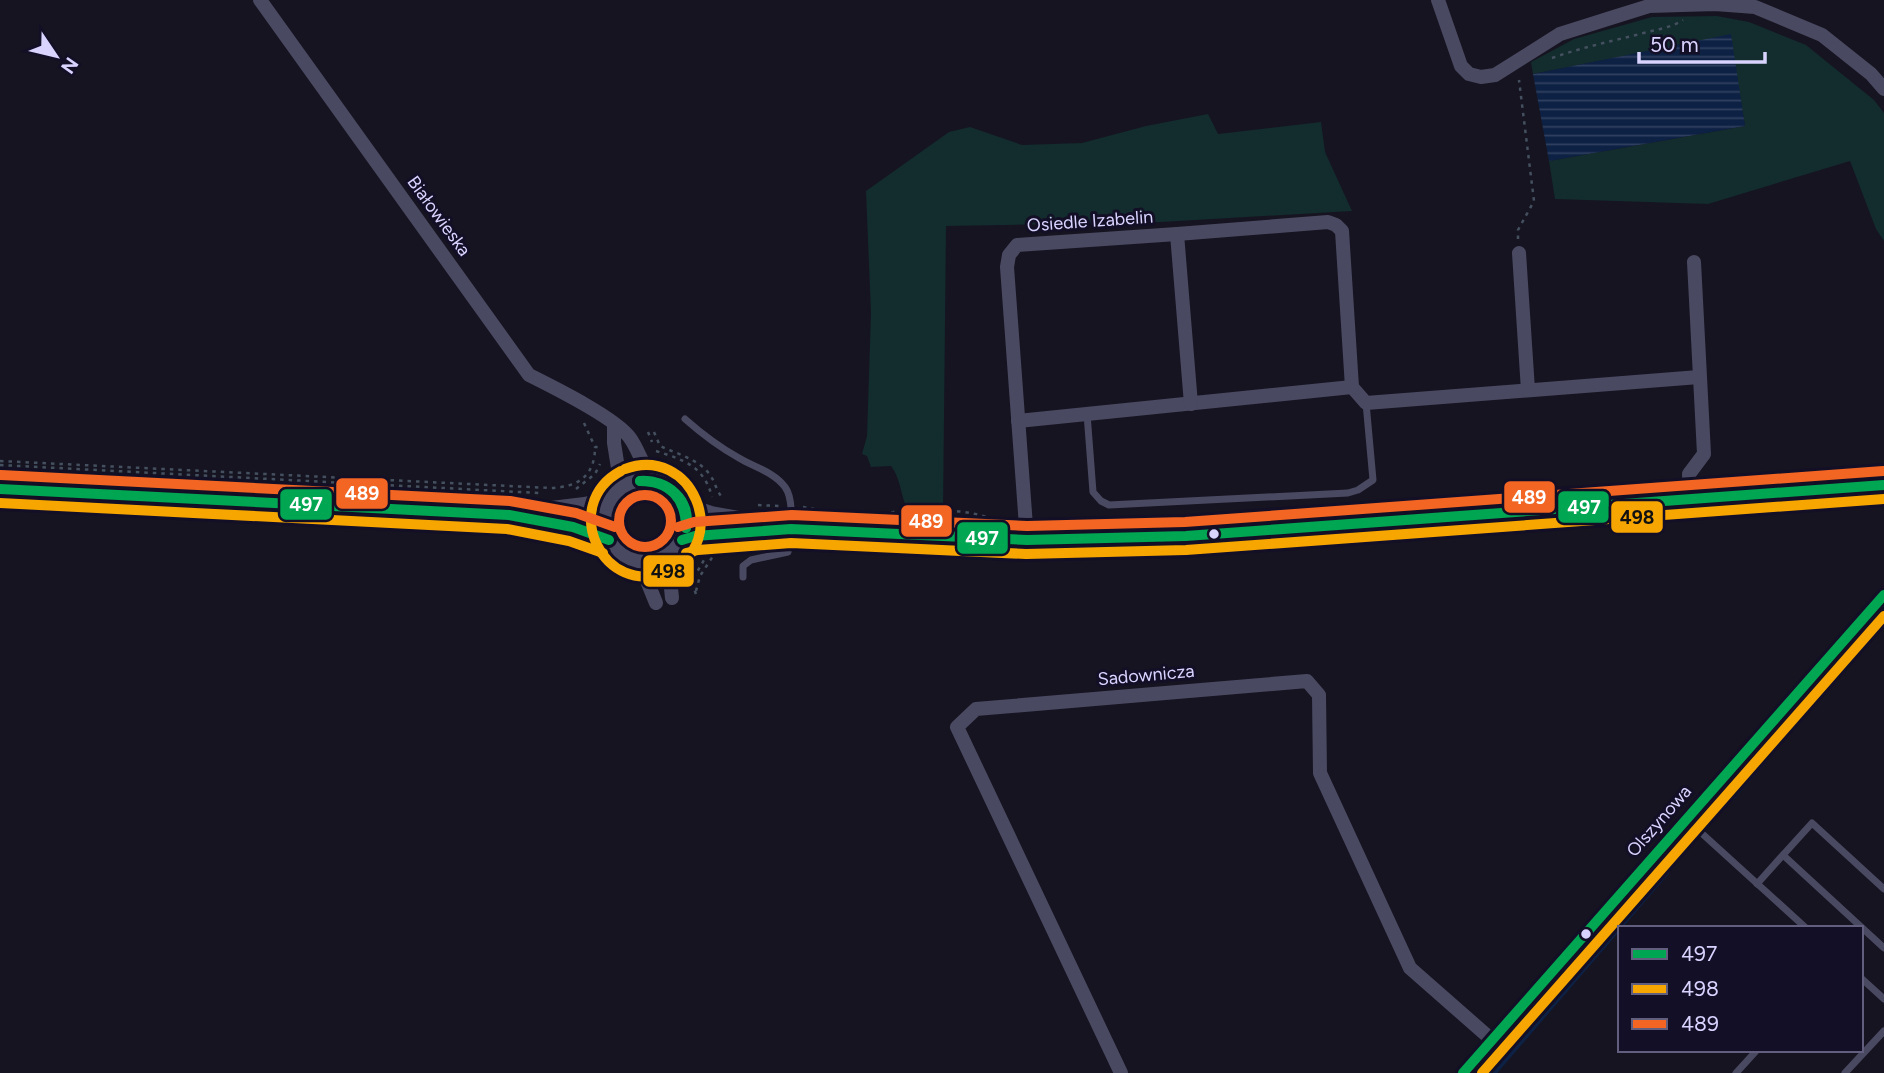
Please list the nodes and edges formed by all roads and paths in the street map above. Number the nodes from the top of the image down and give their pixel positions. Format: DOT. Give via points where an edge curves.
graph roads {
  1 [pos="260,0"];
  2 [pos="1438,0"];
  3 [pos="1687,18"];
  4 [pos="1549,60"];
  5 [pos="1509,83"];
  6 [pos="1884,89"];
  7 [pos="1177,234"];
  8 [pos="1519,253"];
  9 [pos="1693,262"];
  10 [pos="1699,377"];
  11 [pos="1352,387"];
  12 [pos="1528,390"];
  13 [pos="1366,403"];
  14 [pos="1191,404"];
  15 [pos="1087,414"];
  16 [pos="685,419"];
  17 [pos="1018,421"];
  18 [pos="614,425"];
  19 [pos="654,432"];
  20 [pos="596,447"];
  21 [pos="601,447"];
  22 [pos="0,463"];
  23 [pos="1884,466"];
  24 [pos="1815,471"];
  25 [pos="654,480"];
  26 [pos="1884,485"];
  27 [pos="0,489"];
  28 [pos="573,491"];
  29 [pos="558,493"];
  30 [pos="616,494"];
  31 [pos="1690,500"];
  32 [pos="730,502"];
  33 [pos="749,504"];
  34 [pos="684,506"];
  35 [pos="790,506"];
  36 [pos="905,511"];
  37 [pos="835,513"];
  38 [pos="509,514"];
  39 [pos="880,515"];
  40 [pos="791,529"];
  41 [pos="609,540"];
  42 [pos="1027,540"];
  43 [pos="719,544"];
  44 [pos="676,547"];
  45 [pos="708,552"];
  46 [pos="639,561"];
  47 [pos="743,577"];
  48 [pos="1884,595"];
  49 [pos="672,598"];
  50 [pos="656,603"];
  51 [pos="1686,818"];
  52 [pos="1783,855"];
  53 [pos="1757,884"];
  54 [pos="1884,889"];
  55 [pos="1804,926"];
  56 [pos="1860,926"];
  57 [pos="1863,929"];
  58 [pos="1884,948"];
  59 [pos="1863,980"];
  60 [pos="1884,999"];
  61 [pos="1884,1031"];
  62 [pos="1492,1040"];
  63 [pos="1755,1052"];
  64 [pos="1121,1073"];
  65 [pos="1463,1073"];
  66 [pos="1736,1073"];
  67 [pos="1845,1073"];
  1 -- 18 [label="street, Białowieska" via="529,375"];
  2 -- 6 [label="street" via="1461,66 1481,77 1495,75 1560,34 1648,6 1715,4 1755,7 1822,35"];
  3 -- 4 [label="path"];
  5 -- 8 [label="path" via="1519,77 1534,201 1518,230"];
  7 -- 11 [label="street, Osiedle Izabelin" via="1336,225 1342,231"];
  7 -- 14 [label="street, Osiedle Izabelin"];
  7 -- 17 [label="street, Osiedle Izabelin" via="1017,245 1007,267"];
  8 -- 12 [label="street"];
  9 -- 10 [label="street"];
  10 -- 12 [label="street"];
  10 -- 31 [label="street" via="1704,454 1689,474"];
  11 -- 13 [label="street"];
  11 -- 14 [label="street"];
  12 -- 13 [label="street"];
  13 -- 15 [label="lane" via="1373,480 1348,494 1109,505 1093,492"];
  14 -- 15 [label="street"];
  15 -- 17 [label="street"];
  16 -- 35 [label="lane" via="723,449 775,477 786,488"];
  17 -- 42 [label="street, Osiedle Izabelin"];
  18 -- 25 [label="street, Białowieska" via="630,437"];
  18 -- 30 [label="street"];
  19 -- 32 [label="path" via="660,446 708,472 716,491"];
  20 -- 22 [label="path" via="592,469 566,488"];
  21 -- 28 [label="path" via="600,467"];
  22 -- 29 [label="path"];
  23 -- 24 [label="path"];
  25 -- 30 [label="street" via="637,480"];
  25 -- 34 [label="street" via="673,490"];
  26 -- 31 [label="street"];
  27 -- 38 [label="street"];
  30 -- 38 [label="street" via="585,506"];
  30 -- 41 [label="street" via="604,520"];
  31 -- 42 [label="street" via="1186,536"];
  33 -- 35 [label="path"];
  34 -- 40 [label="street"];
  34 -- 44 [label="street" via="687,523"];
  35 -- 37 [label="path"];
  35 -- 40 [label="lane"];
  36 -- 39 [label="path"];
  38 -- 41 [label="street" via="571,526"];
  40 -- 42 [label="street"];
  40 -- 44 [label="street" via="710,535"];
  40 -- 47 [label="lane" via="788,552 751,560 743,566"];
  41 -- 46 [label="street" via="624,556"];
  43 -- 45 [label="path" via="700,576 696,594 693,579"];
  44 -- 46 [label="street" via="655,561"];
  44 -- 49 [label="street" via="668,568"];
  46 -- 50 [label="street"];
  48 -- 51 [label="street, Olszynowa"];
  51 -- 53 [label="lane"];
  51 -- 62 [label="street, Olszynowa"];
  52 -- 53 [label="lane"];
  52 -- 54 [label="lane" via="1812,823"];
  52 -- 56 [label="lane"];
  53 -- 55 [label="lane"];
  57 -- 58 [label="lane"];
  59 -- 60 [label="lane"];
  61 -- 67 [label="lane"];
  62 -- 64 [label="street, Sadownicza" via="1410,968 1320,773 1319,695 1307,681 976,709 957,727"];
  62 -- 65 [label="street, Olszynowa"];
  63 -- 66 [label="lane"];
}
